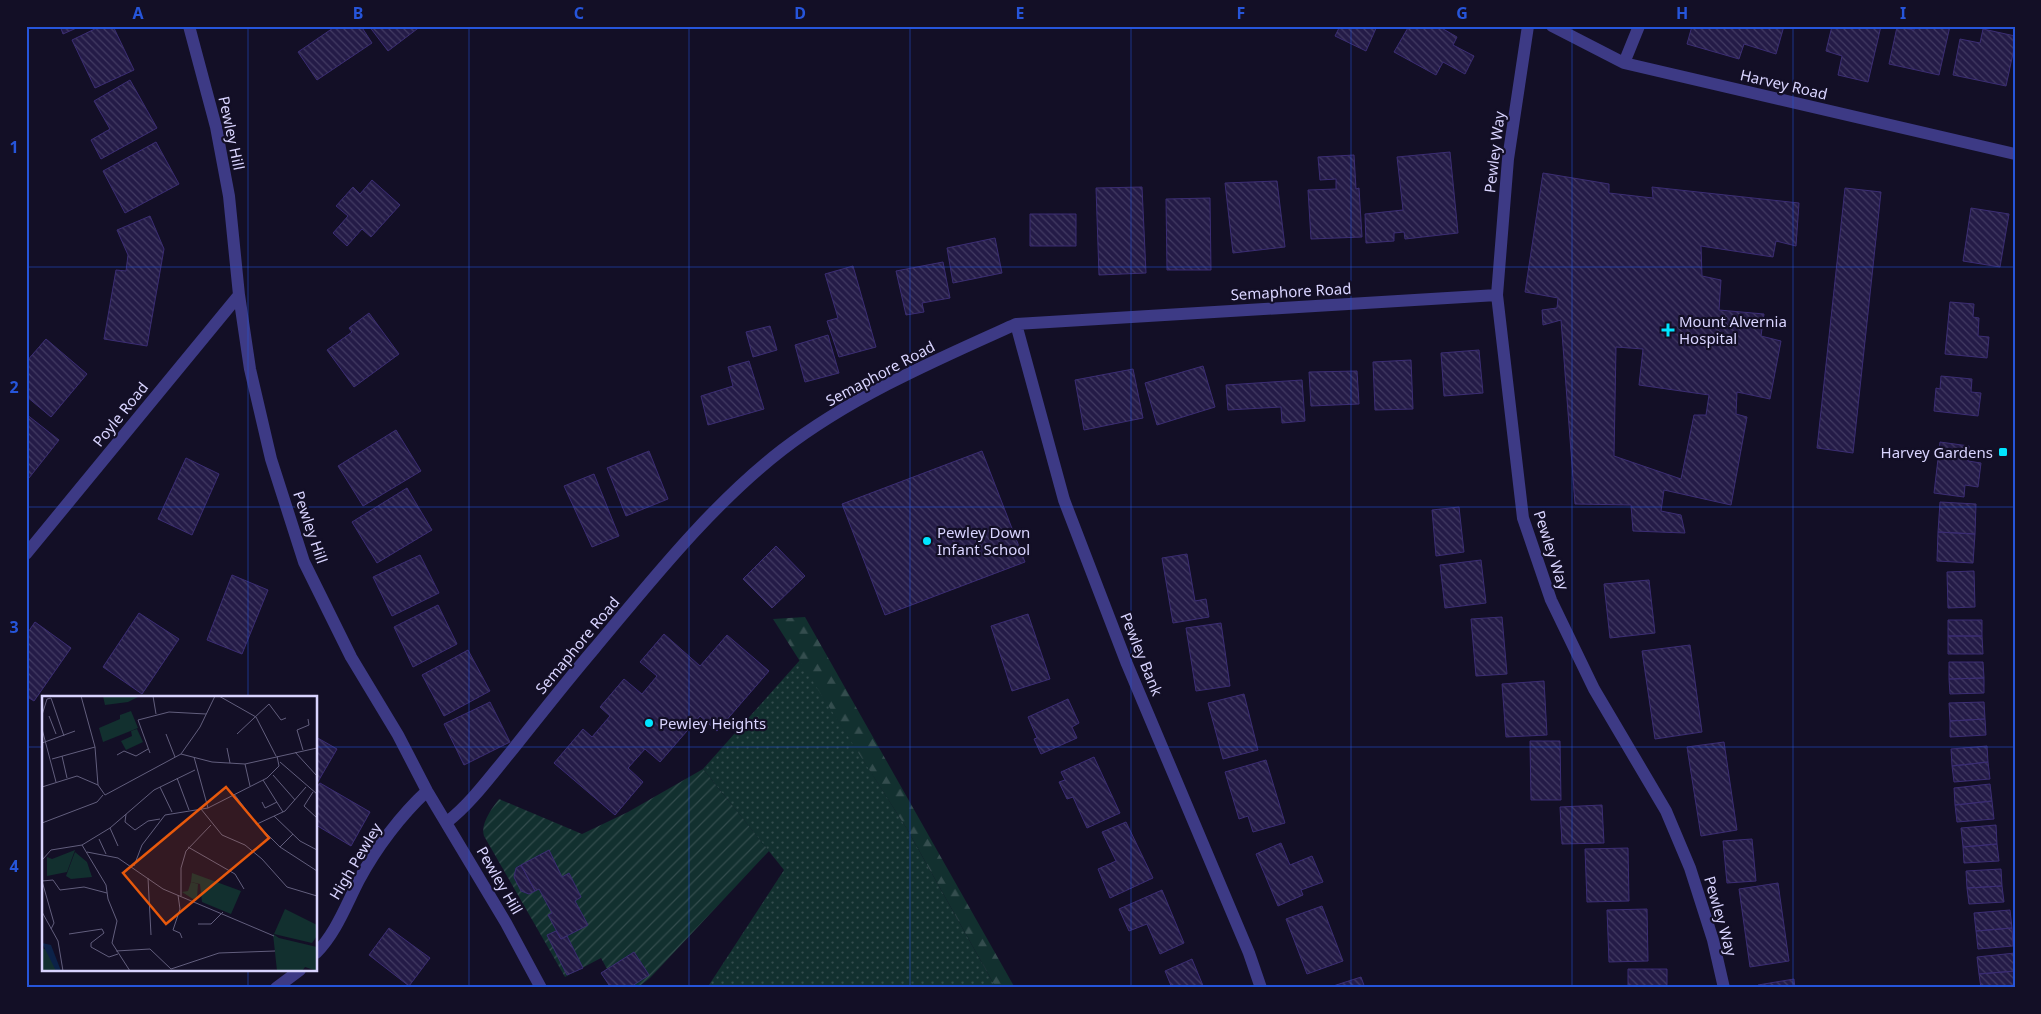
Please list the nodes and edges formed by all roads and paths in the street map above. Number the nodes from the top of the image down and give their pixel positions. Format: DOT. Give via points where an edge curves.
graph roads {
  1 [pos="189,26"];
  2 [pos="1528,26"];
  3 [pos="1552,26"];
  4 [pos="1639,26"];
  5 [pos="1624,63"];
  6 [pos="2015,154"];
  7 [pos="239,295"];
  8 [pos="1497,295"];
  9 [pos="1016,324"];
  10 [pos="26,554"];
  11 [pos="427,791"];
  12 [pos="447,822"];
  13 [pos="318,952"];
  14 [pos="297,972"];
  15 [pos="276,988"];
  16 [pos="541,988"];
  17 [pos="1261,988"];
  18 [pos="1724,988"];
  1 -- 7 [label="street, Pewley Hill" via="216,127 229,196"];
  2 -- 8 [label="street, Pewley Way" via="1508,159"];
  3 -- 5 [label="street, Harvey Road"];
  4 -- 5 [label="street"];
  5 -- 6 [label="street, Harvey Road"];
  7 -- 10 [label="street, Poyle Road"];
  7 -- 11 [label="street, Pewley Hill" via="250,369 271,459 304,562 351,657"];
  8 -- 9 [label="street, Semaphore Road"];
  8 -- 18 [label="street, Pewley Way" via="1523,518 1552,600 1594,689 1666,811 1713,940"];
  9 -- 12 [label="street, Semaphore Road" via="877,391 782,450 719,506 576,670 472,800"];
  9 -- 17 [label="street, Pewley Bank" via="1064,500"];
  11 -- 12 [label="street, Pewley Hill"];
  11 -- 13 [label="street, High Pewley" via="398,821 360,878 328,941"];
  12 -- 16 [label="street, Pewley Hill"];
  14 -- 15 [label="street"];
}
